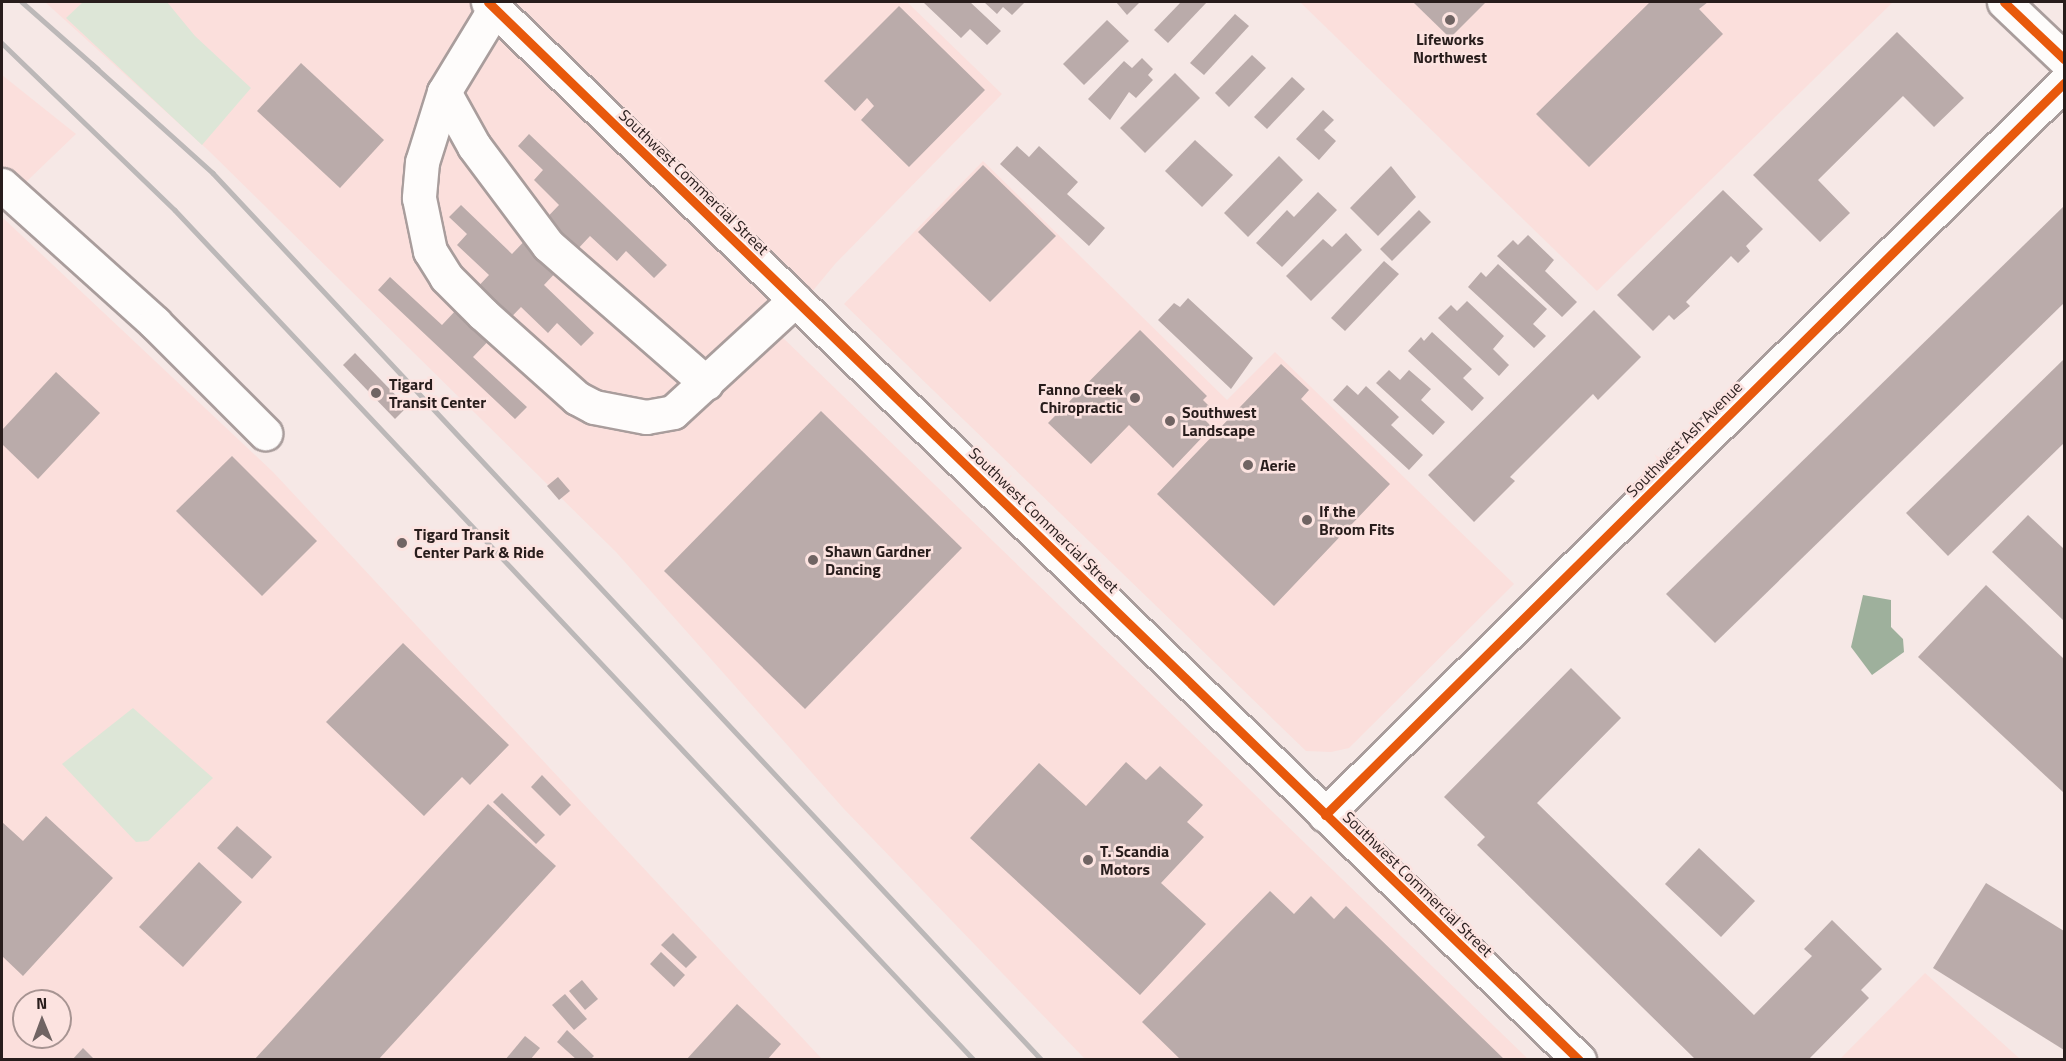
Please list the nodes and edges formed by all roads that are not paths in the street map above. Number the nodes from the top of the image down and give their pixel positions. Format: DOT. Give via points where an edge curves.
graph roads {
  1 [pos="2004,2"];
  2 [pos="491,5"];
  3 [pos="2064,59"];
  4 [pos="2064,83"];
  5 [pos="444,92"];
  6 [pos="2,185"];
  7 [pos="795,300"];
  8 [pos="706,383"];
  9 [pos="265,433"];
  10 [pos="1325,815"];
  11 [pos="1579,1059"];
  1 -- 3 [label="street"];
  2 -- 5 [label="street"];
  2 -- 7 [label="street, Southwest Commercial Street"];
  4 -- 10 [label="street, Southwest Ash Avenue"];
  5 -- 8 [label="street" via="474,146 548,245"];
  5 -- 8 [label="street" via="422,162 419,198 430,251 446,277 577,398 594,407 655,416 673,412"];
  6 -- 9 [label="street" via="147,315"];
  7 -- 8 [label="street"];
  7 -- 10 [label="street, Southwest Commercial Street"];
  10 -- 11 [label="street, Southwest Commercial Street"];
}
